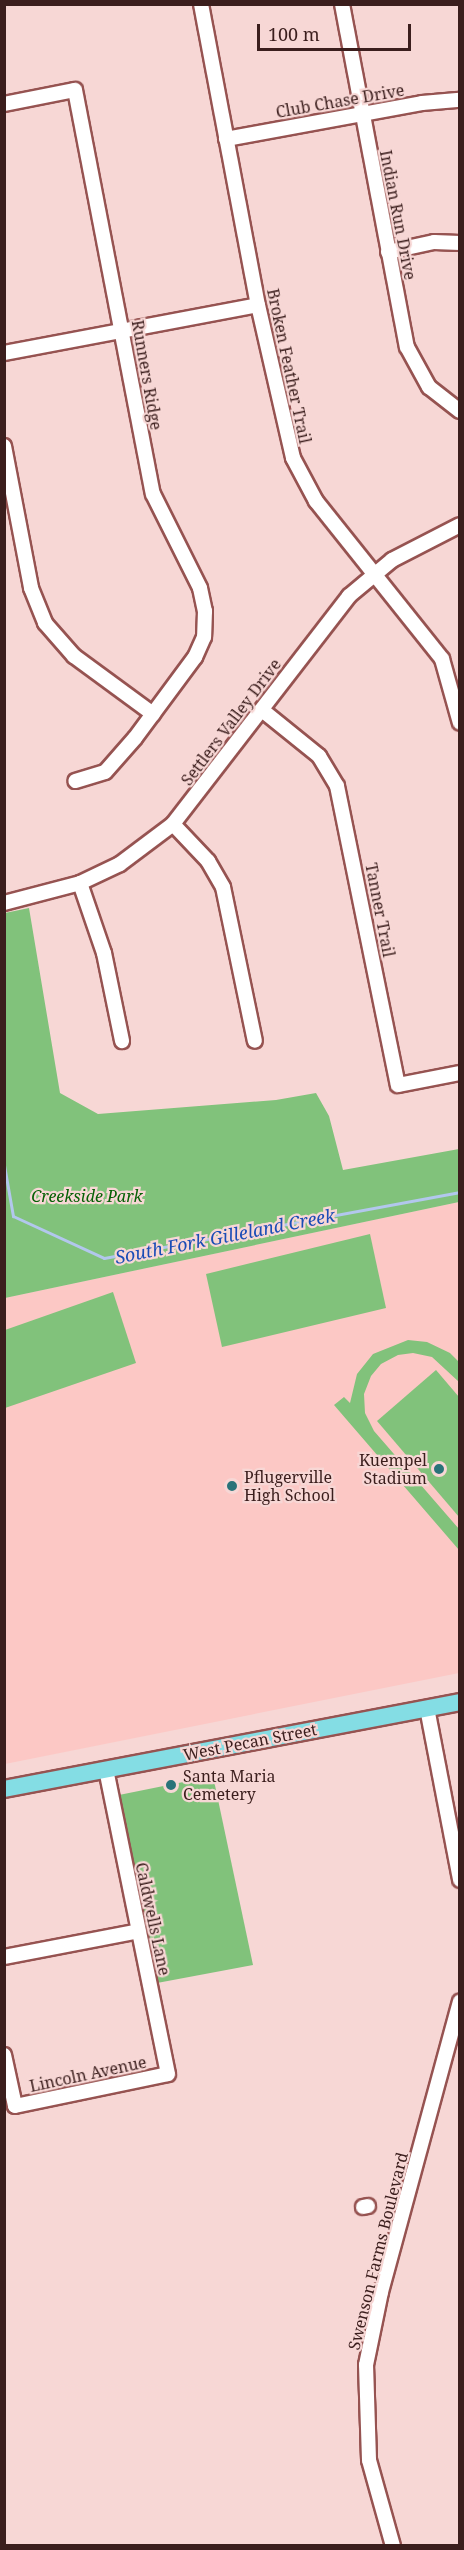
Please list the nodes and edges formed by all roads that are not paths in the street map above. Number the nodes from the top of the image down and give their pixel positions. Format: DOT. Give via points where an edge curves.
graph roads {
  1 [pos="201,4"];
  2 [pos="342,4"];
  3 [pos="459,100"];
  4 [pos="4,104"];
  5 [pos="362,115"];
  6 [pos="226,139"];
  7 [pos="459,243"];
  8 [pos="388,252"];
  9 [pos="258,305"];
  10 [pos="123,330"];
  11 [pos="4,353"];
  12 [pos="459,411"];
  13 [pos="4,446"];
  14 [pos="459,525"];
  15 [pos="375,572"];
  16 [pos="262,710"];
  17 [pos="153,714"];
  18 [pos="459,723"];
  19 [pos="75,781"];
  20 [pos="173,824"];
  21 [pos="80,883"];
  22 [pos="4,903"];
  23 [pos="122,1041"];
  24 [pos="255,1041"];
  25 [pos="459,1073"];
  26 [pos="459,1702"];
  27 [pos="427,1708"];
  28 [pos="106,1770"];
  29 [pos="4,1790"];
  30 [pos="459,1880"];
  31 [pos="139,1931"];
  32 [pos="4,1957"];
  33 [pos="459,2002"];
  34 [pos="4,2055"];
  35 [pos="168,2074"];
  36 [pos="393,2546"];
  1 -- 6 [label="street, Broken Feather Trail"];
  2 -- 5 [label="street, Indian Run Drive"];
  3 -- 5 [label="street, Club Chase Drive"];
  4 -- 10 [label="street, Runners Ridge" via="75,90"];
  5 -- 6 [label="street, Club Chase Drive"];
  5 -- 8 [label="street, Indian Run Drive"];
  6 -- 9 [label="street, Broken Feather Trail"];
  7 -- 8 [label="street" via="434,242"];
  8 -- 12 [label="street, Indian Run Drive" via="412,361 429,387"];
  9 -- 10 [label="street"];
  9 -- 15 [label="street, Broken Feather Trail" via="292,458 316,501"];
  10 -- 11 [label="street"];
  10 -- 17 [label="street, Runners Ridge" via="153,494 200,588 205,611 204,637 195,657"];
  13 -- 17 [label="street" via="31,588 45,623 74,656"];
  14 -- 15 [label="street, Settlers Valley Drive" via="412,547"];
  15 -- 16 [label="street, Settlers Valley Drive" via="324,625"];
  15 -- 18 [label="street, Broken Feather Trail" via="442,659"];
  16 -- 20 [label="street, Settlers Valley Drive"];
  16 -- 25 [label="street, Tanner Trail" via="319,756 337,786 398,1085"];
  17 -- 19 [label="street, Runners Ridge" via="105,772"];
  20 -- 21 [label="street, Settlers Valley Drive" via="120,864"];
  20 -- 24 [label="street" via="208,861 223,887"];
  21 -- 22 [label="street, Settlers Valley Drive"];
  21 -- 23 [label="street" via="104,953"];
  26 -- 27 [label="main road, West Pecan Street"];
  27 -- 28 [label="main road, West Pecan Street"];
  27 -- 30 [label="street"];
  28 -- 29 [label="main road, West Pecan Street"];
  28 -- 31 [label="street, Caldwells Lane"];
  31 -- 32 [label="street"];
  31 -- 35 [label="street, Caldwells Lane"];
  33 -- 36 [label="street, Swenson Farms Boulevard" via="381,2292 366,2365 369,2460"];
  34 -- 35 [label="street, Lincoln Avenue" via="15,2106"];
}
